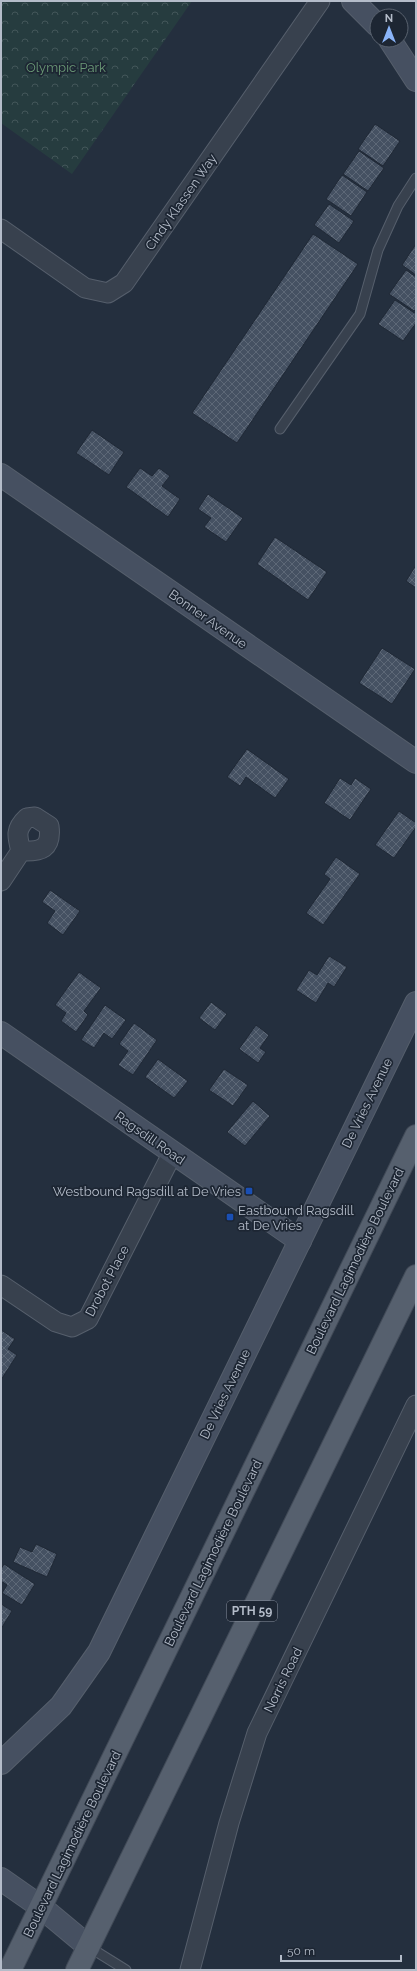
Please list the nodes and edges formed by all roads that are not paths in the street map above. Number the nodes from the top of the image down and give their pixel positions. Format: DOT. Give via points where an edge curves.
graph roads {
  1 [pos="320,1"];
  2 [pos="353,1"];
  3 [pos="369,17"];
  4 [pos="395,48"];
  5 [pos="416,80"];
  6 [pos="416,178"];
  7 [pos="1,229"];
  8 [pos="280,429"];
  9 [pos="1,476"];
  10 [pos="416,762"];
  11 [pos="21,851"];
  12 [pos="1,881"];
  13 [pos="416,1003"];
  14 [pos="1,1033"];
  15 [pos="416,1136"];
  16 [pos="172,1154"];
  17 [pos="300,1241"];
  18 [pos="416,1276"];
  19 [pos="1,1285"];
  20 [pos="416,1405"];
  21 [pos="1,1762"];
  22 [pos="1,1879"];
  23 [pos="41,1907"];
  24 [pos="89,1947"];
  25 [pos="10,1970"];
  26 [pos="77,1970"];
  27 [pos="126,1970"];
  28 [pos="190,1970"];
  1 -- 7 [label="street, Cindy Klassen Way" via="124,283 108,293 85,288"];
  2 -- 3 [label="street"];
  4 -- 5 [label="street"];
  6 -- 8 [label="lane" via="398,206 378,250 360,314"];
  9 -- 10 [label="street, Bonner Avenue"];
  11 -- 12 [label="street"];
  13 -- 17 [label="street, De Vries Avenue"];
  14 -- 16 [label="street, Ragsdill Road"];
  15 -- 23 [label="main road, Boulevard Lagimodière Boulevard"];
  16 -- 17 [label="street, Ragsdill Road"];
  16 -- 19 [label="street, Drobot Place" via="88,1319 72,1327 56,1322"];
  17 -- 21 [label="street, De Vries Avenue" via="98,1652 61,1706"];
  18 -- 24 [label="main road, PTH 59"];
  20 -- 28 [label="street, Norris Road" via="256,1733 228,1822"];
  22 -- 23 [label="street"];
  23 -- 24 [label="street"];
  23 -- 25 [label="main road, Boulevard Lagimodière Boulevard"];
  24 -- 26 [label="main road, PTH 59"];
  24 -- 27 [label="lane"];
}
